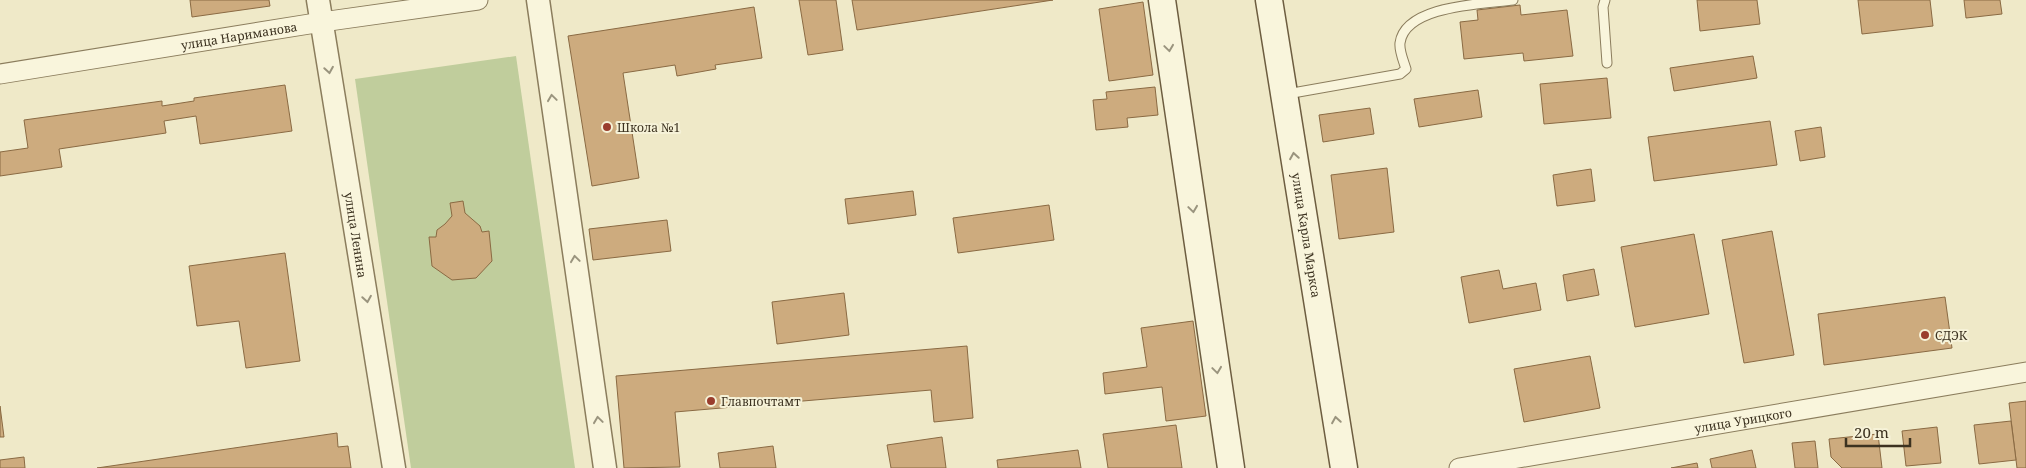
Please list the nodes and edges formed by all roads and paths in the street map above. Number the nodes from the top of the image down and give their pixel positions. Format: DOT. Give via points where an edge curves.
graph roads {
  1 [pos="478,0"];
  2 [pos="538,0"];
  3 [pos="1162,0"];
  4 [pos="1269,0"];
  5 [pos="1513,0"];
  6 [pos="1605,0"];
  7 [pos="320,11"];
  8 [pos="1607,63"];
  9 [pos="0,74"];
  10 [pos="1284,95"];
  11 [pos="2026,372"];
  12 [pos="394,468"];
  13 [pos="605,468"];
  14 [pos="1231,468"];
  15 [pos="1344,468"];
  16 [pos="1459,468"];
  1 -- 7 [label="street, улица Нариманова"];
  13 -- 2 [label="street, one-way"];
  3 -- 14 [label="main road, one-way"];
  4 -- 10 [label="main road, улица Карла Маркса"];
  5 -- 10 [label="lane" via="1442,9 1411,23 1401,36 1399,46 1406,69 1400,74"];
  6 -- 8 [label="lane"];
  7 -- 9 [label="street, улица Нариманова"];
  7 -- 12 [label="street, улица Ленина, one-way"];
  15 -- 10 [label="main road, улица Карла Маркса, one-way"];
  11 -- 16 [label="street, улица Урицкого"];
}
